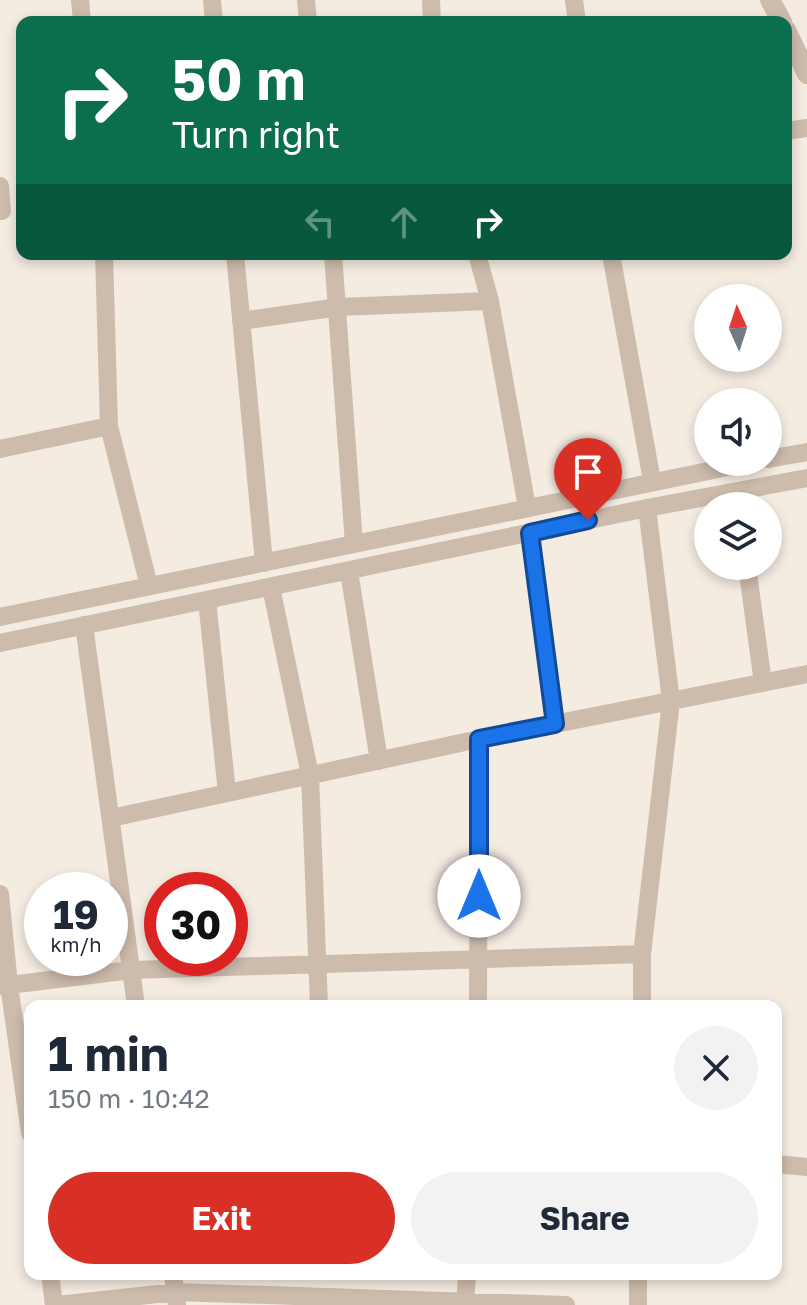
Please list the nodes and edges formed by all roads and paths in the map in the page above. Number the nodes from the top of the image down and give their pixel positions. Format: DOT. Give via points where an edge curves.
graph roads {
  1 [pos="792,43"];
  2 [pos="807,74"];
  3 [pos="0,186"];
  4 [pos="1,212"];
  5 [pos="104,260"];
  6 [pos="236,260"];
  7 [pos="334,260"];
  8 [pos="479,260"];
  9 [pos="612,260"];
  10 [pos="490,301"];
  11 [pos="339,307"];
  12 [pos="241,321"];
  13 [pos="109,426"];
  14 [pos="0,449"];
  15 [pos="807,452"];
  16 [pos="782,456"];
  17 [pos="694,473"];
  18 [pos="807,478"];
  19 [pos="652,481"];
  20 [pos="759,492"];
  21 [pos="694,503"];
  22 [pos="527,507"];
  23 [pos="647,508"];
  24 [pos="530,533"];
  25 [pos="354,544"];
  26 [pos="264,563"];
  27 [pos="349,571"];
  28 [pos="749,580"];
  29 [pos="149,586"];
  30 [pos="271,587"];
  31 [pos="207,600"];
  32 [pos="0,617"];
  33 [pos="84,625"];
  34 [pos="0,643"];
  35 [pos="807,674"];
  36 [pos="763,683"];
  37 [pos="671,701"];
  38 [pos="555,724"];
  39 [pos="479,739"];
  40 [pos="379,761"];
  41 [pos="310,775"];
  42 [pos="227,793"];
  43 [pos="111,818"];
  44 [pos="0,894"];
  45 [pos="642,954"];
  46 [pos="480,959"];
  47 [pos="318,964"];
  48 [pos="132,970"];
  49 [pos="5,986"];
  50 [pos="135,1000"];
  51 [pos="319,1000"];
  52 [pos="478,1000"];
  53 [pos="642,1000"];
  54 [pos="24,1098"];
  55 [pos="782,1165"];
  56 [pos="807,1167"];
  57 [pos="51,1280"];
  58 [pos="467,1280"];
  59 [pos="638,1280"];
  60 [pos="175,1290"];
  61 [pos="465,1303"];
  62 [pos="55,1305"];
  63 [pos="566,1305"];
  64 [pos="638,1305"];
  1 -- 2 [label="street"];
  3 -- 4 [label="street"];
  5 -- 13 [label="street"];
  6 -- 12 [label="street"];
  7 -- 11 [label="street"];
  8 -- 10 [label="street"];
  9 -- 19 [label="street"];
  10 -- 11 [label="street"];
  10 -- 22 [label="street"];
  11 -- 12 [label="street"];
  11 -- 25 [label="street"];
  12 -- 26 [label="street"];
  13 -- 14 [label="street"];
  13 -- 29 [label="street"];
  15 -- 16 [label="street"];
  17 -- 19 [label="street"];
  18 -- 20 [label="street"];
  19 -- 22 [label="street"];
  21 -- 23 [label="street"];
  22 -- 25 [label="street"];
  23 -- 24 [label="street"];
  23 -- 37 [label="street"];
  24 -- 27 [label="street"];
  24 -- 38 [label="street"];
  25 -- 26 [label="street"];
  26 -- 29 [label="street"];
  27 -- 30 [label="street"];
  27 -- 40 [label="street"];
  28 -- 36 [label="street"];
  29 -- 32 [label="street"];
  30 -- 31 [label="street"];
  30 -- 41 [label="street"];
  31 -- 33 [label="street"];
  31 -- 42 [label="street"];
  33 -- 34 [label="street"];
  33 -- 43 [label="street"];
  35 -- 36 [label="street"];
  36 -- 37 [label="street"];
  37 -- 38 [label="street"];
  37 -- 45 [label="street"];
  38 -- 39 [label="street"];
  39 -- 40 [label="street"];
  39 -- 46 [label="street"];
  40 -- 41 [label="street"];
  41 -- 42 [label="street"];
  41 -- 47 [label="street"];
  42 -- 43 [label="street"];
  43 -- 48 [label="street"];
  44 -- 49 [label="street"];
  45 -- 46 [label="street"];
  45 -- 53 [label="street"];
  46 -- 47 [label="street"];
  46 -- 52 [label="street"];
  47 -- 48 [label="street"];
  47 -- 51 [label="street"];
  48 -- 49 [label="street"];
  48 -- 50 [label="street"];
  49 -- 54 [label="street"];
  55 -- 56 [label="street"];
  57 -- 62 [label="street"];
  58 -- 61 [label="street"];
  59 -- 64 [label="street"];
  60 -- 61 [label="street"];
  60 -- 62 [label="street"];
  61 -- 63 [label="street"];
}
